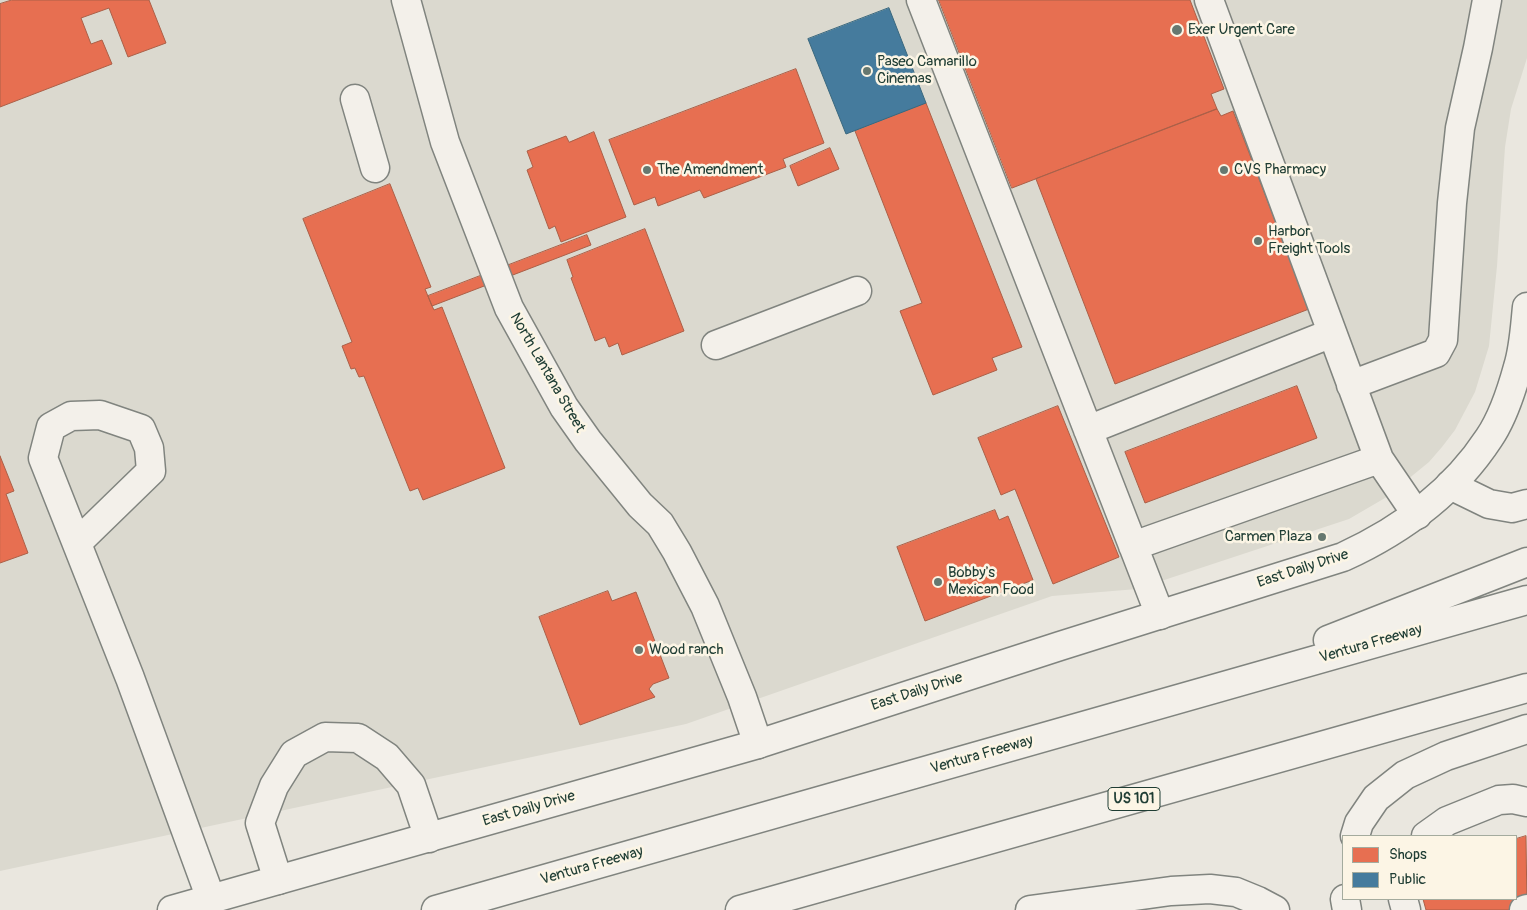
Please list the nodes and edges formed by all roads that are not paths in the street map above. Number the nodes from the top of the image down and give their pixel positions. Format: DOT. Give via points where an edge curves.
graph roads {
  1 [pos="406,0"];
  2 [pos="921,0"];
  3 [pos="1208,0"];
  4 [pos="1487,0"];
  5 [pos="355,99"];
  6 [pos="375,168"];
  7 [pos="857,291"];
  8 [pos="1527,307"];
  9 [pos="1332,333"];
  10 [pos="716,345"];
  11 [pos="1351,385"];
  12 [pos="1519,392"];
  13 [pos="1088,430"];
  14 [pos="1379,459"];
  15 [pos="1450,485"];
  16 [pos="1527,504"];
  17 [pos="1417,515"];
  18 [pos="77,543"];
  19 [pos="1134,546"];
  20 [pos="1527,562"];
  21 [pos="1527,600"];
  22 [pos="1160,615"];
  23 [pos="1527,688"];
  24 [pos="1180,698"];
  25 [pos="1527,729"];
  26 [pos="758,744"];
  27 [pos="1527,802"];
  28 [pos="1355,835"];
  29 [pos="1427,835"];
  30 [pos="429,838"];
  31 [pos="278,880"];
  32 [pos="211,899"];
  33 [pos="172,910"];
  34 [pos="436,910"];
  35 [pos="740,910"];
  36 [pos="1030,910"];
  37 [pos="1275,910"];
  1 -- 26 [label="main road, North Lantana Street" via="445,142 509,308 569,414 640,505 660,524 677,552 705,606"];
  2 -- 13 [label="main road"];
  3 -- 9 [label="main road"];
  4 -- 11 [label="main road" via="1460,128 1443,340 1436,353"];
  5 -- 6 [label="main road"];
  7 -- 10 [label="main road"];
  8 -- 12 [label="main road, East Daily Drive"];
  9 -- 11 [label="main road"];
  9 -- 13 [label="main road"];
  11 -- 14 [label="main road"];
  12 -- 15 [label="main road, East Daily Drive" via="1490,437"];
  13 -- 19 [label="main road"];
  14 -- 17 [label="main road"];
  14 -- 19 [label="main road"];
  15 -- 16 [label="main road" via="1488,504 1512,508"];
  15 -- 17 [label="main road, East Daily Drive"];
  17 -- 22 [label="main road, East Daily Drive" via="1375,542 1343,557"];
  18 -- 18 [label="main road" via="43,458 51,427 71,416 100,415 141,429 149,448 151,471"];
  18 -- 32 [label="main road"];
  19 -- 22 [label="main road"];
  20 -- 24 [label="main road"];
  21 -- 24 [label="main road, Ventura Freeway"];
  22 -- 26 [label="main road, East Daily Drive"];
  23 -- 35 [label="main road, US 101"];
  24 -- 34 [label="main road, Ventura Freeway"];
  25 -- 28 [label="main road" via="1446,756 1405,774 1376,798 1359,823"];
  26 -- 30 [label="main road, East Daily Drive"];
  27 -- 29 [label="main road" via="1499,800 1447,821"];
  30 -- 31 [label="main road, East Daily Drive"];
  30 -- 31 [label="main road" via="411,786 387,757 358,738 325,737 294,754 274,786 260,823"];
  31 -- 32 [label="main road, East Daily Drive"];
  32 -- 33 [label="main road, East Daily Drive"];
  36 -- 37 [label="main road" via="1210,888 1236,892"];
}
